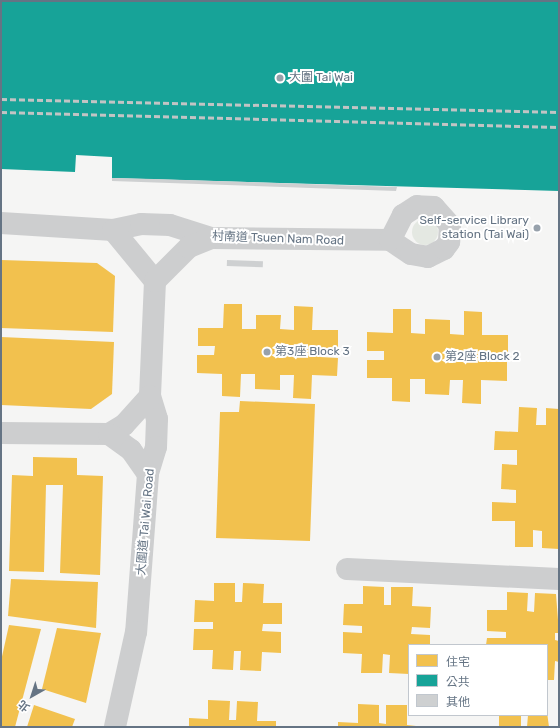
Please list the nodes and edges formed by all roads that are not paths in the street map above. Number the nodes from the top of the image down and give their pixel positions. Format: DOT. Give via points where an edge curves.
graph roads {
  1 [pos="1,224"];
  2 [pos="113,230"];
  3 [pos="210,238"];
  4 [pos="390,240"];
  5 [pos="155,281"];
  6 [pos="150,396"];
  7 [pos="1,433"];
  8 [pos="109,434"];
  9 [pos="148,474"];
  10 [pos="347,569"];
  11 [pos="559,579"];
  12 [pos="119,724"];
  1 -- 2 [label="street, 村南道 Tsuen Nam Road"];
  2 -- 3 [label="street, 村南道 Tsuen Nam Road" via="141,224 170,225"];
  2 -- 5 [label="street"];
  3 -- 4 [label="street, 村南道 Tsuen Nam Road"];
  3 -- 5 [label="street" via="189,247"];
  5 -- 6 [label="street, 大圍道 Tai Wai Road"];
  6 -- 8 [label="street" via="124,425"];
  6 -- 9 [label="street, 大圍道 Tai Wai Road" via="157,431"];
  7 -- 8 [label="street"];
  8 -- 9 [label="street" via="131,450"];
  9 -- 12 [label="street, 大圍道 Tai Wai Road" via="136,632"];
  10 -- 11 [label="street"];
}
